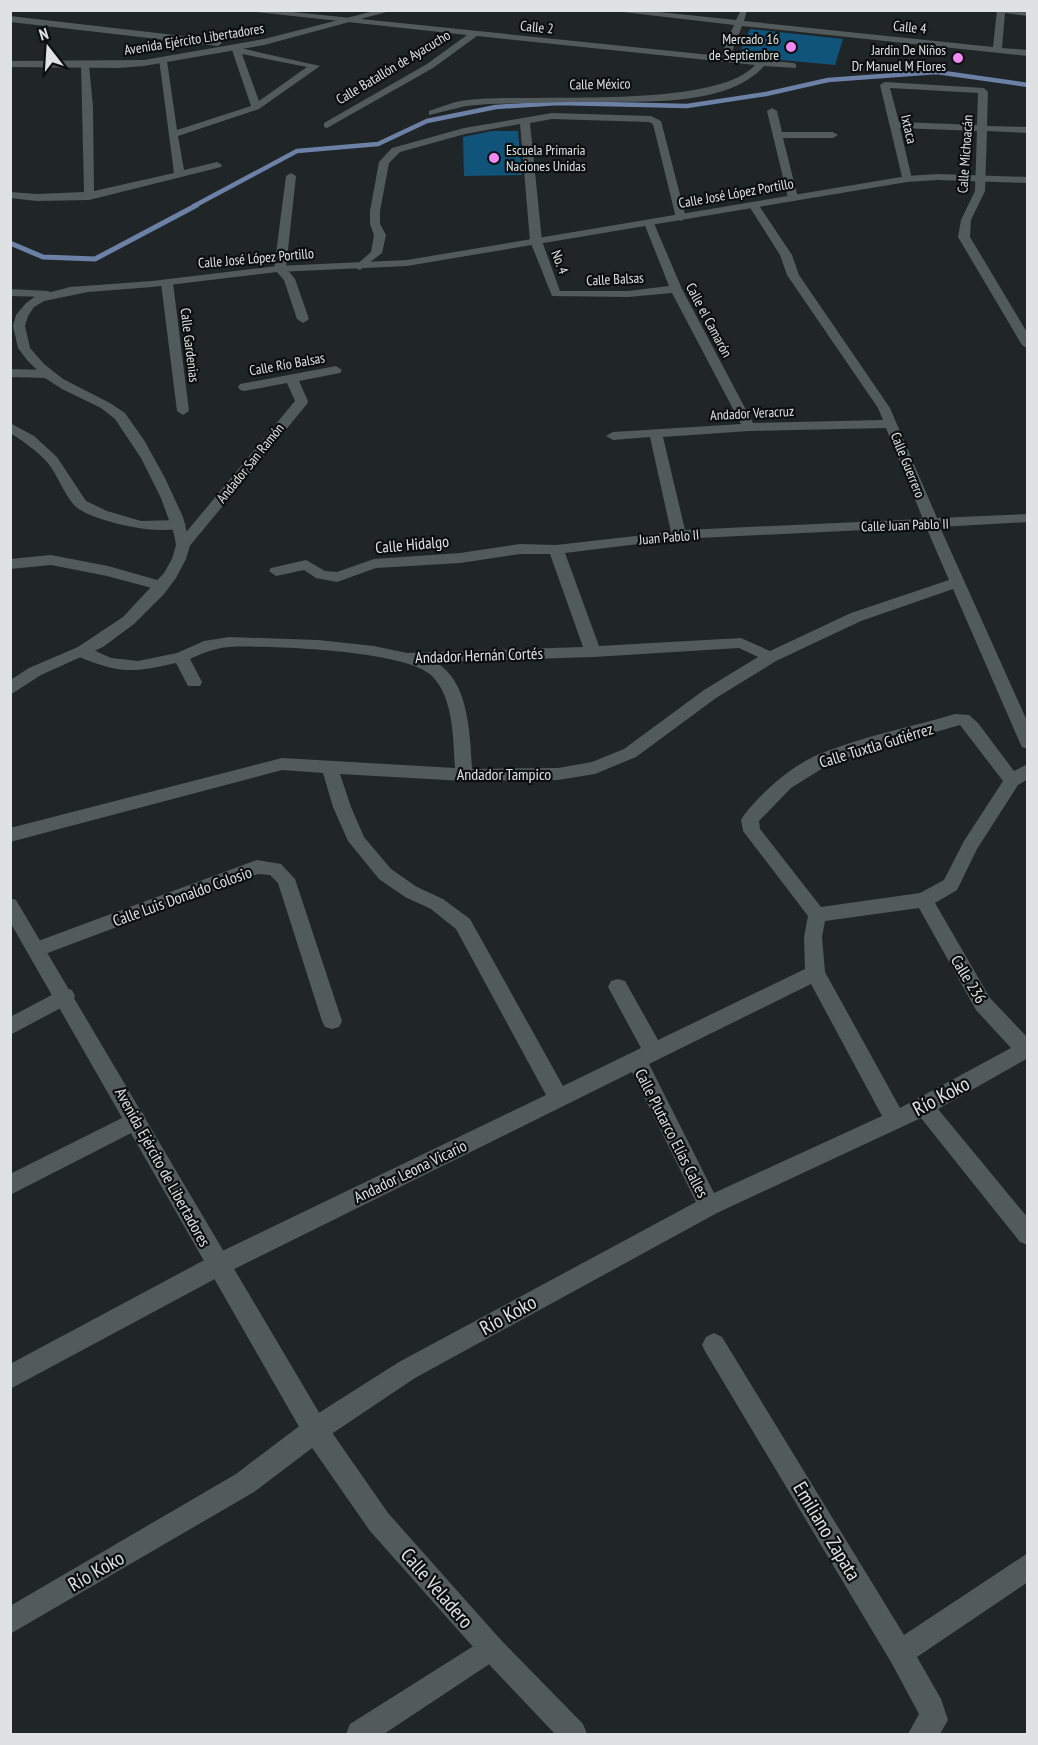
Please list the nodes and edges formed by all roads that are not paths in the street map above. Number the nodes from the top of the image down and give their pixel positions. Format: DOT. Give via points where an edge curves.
graph roads {
  1 [pos="243,10"];
  2 [pos="390,10"];
  3 [pos="610,10"];
  4 [pos="745,10"];
  5 [pos="1003,10"];
  6 [pos="270,12"];
  7 [pos="1028,13"];
  8 [pos="10,19"];
  9 [pos="353,20"];
  10 [pos="740,22"];
  11 [pos="320,27"];
  12 [pos="475,34"];
  13 [pos="218,43"];
  14 [pos="236,49"];
  15 [pos="997,50"];
  16 [pos="1028,53"];
  17 [pos="10,56"];
  18 [pos="723,60"];
  19 [pos="162,61"];
  20 [pos="10,64"];
  21 [pos="761,64"];
  22 [pos="84,65"];
  23 [pos="793,66"];
  24 [pos="981,90"];
  25 [pos="256,107"];
  26 [pos="772,111"];
  27 [pos="432,113"];
  28 [pos="525,120"];
  29 [pos="327,125"];
  30 [pos="894,125"];
  31 [pos="983,128"];
  32 [pos="1028,130"];
  33 [pos="175,134"];
  34 [pos="777,135"];
  35 [pos="833,135"];
  36 [pos="217,165"];
  37 [pos="179,174"];
  38 [pos="291,176"];
  39 [pos="981,178"];
  40 [pos="907,179"];
  41 [pos="1028,180"];
  42 [pos="10,195"];
  43 [pos="88,197"];
  44 [pos="793,198"];
  45 [pos="754,206"];
  46 [pos="681,218"];
  47 [pos="649,224"];
  48 [pos="536,241"];
  49 [pos="360,267"];
  50 [pos="280,268"];
  51 [pos="167,283"];
  52 [pos="676,289"];
  53 [pos="10,292"];
  54 [pos="48,294"];
  55 [pos="556,294"];
  56 [pos="303,319"];
  57 [pos="1028,345"];
  58 [pos="336,370"];
  59 [pos="10,373"];
  60 [pos="48,374"];
  61 [pos="291,378"];
  62 [pos="244,387"];
  63 [pos="183,411"];
  64 [pos="892,424"];
  65 [pos="10,427"];
  66 [pos="749,427"];
  67 [pos="656,434"];
  68 [pos="613,436"];
  69 [pos="1028,518"];
  70 [pos="179,524"];
  71 [pos="932,524"];
  72 [pos="783,530"];
  73 [pos="679,535"];
  74 [pos="183,545"];
  75 [pos="556,550"];
  76 [pos="10,564"];
  77 [pos="276,571"];
  78 [pos="959,582"];
  79 [pos="163,586"];
  80 [pos="83,652"];
  81 [pos="593,652"];
  82 [pos="181,657"];
  83 [pos="770,657"];
  84 [pos="406,658"];
  85 [pos="194,682"];
  86 [pos="10,690"];
  87 [pos="1028,743"];
  88 [pos="330,767"];
  89 [pos="1028,770"];
  90 [pos="464,775"];
  91 [pos="1012,781"];
  92 [pos="10,835"];
  93 [pos="924,900"];
  94 [pos="10,905"];
  95 [pos="817,915"];
  96 [pos="38,950"];
  97 [pos="815,973"];
  98 [pos="618,987"];
  99 [pos="65,996"];
  100 [pos="332,1021"];
  101 [pos="10,1027"];
  102 [pos="1026,1049"];
  103 [pos="645,1055"];
  104 [pos="558,1097"];
  105 [pos="924,1107"];
  106 [pos="136,1120"];
  107 [pos="896,1120"];
  108 [pos="10,1185"];
  109 [pos="709,1206"];
  110 [pos="1028,1235"];
  111 [pos="218,1265"];
  112 [pos="714,1345"];
  113 [pos="10,1377"];
  114 [pos="315,1430"];
  115 [pos="1028,1566"];
  116 [pos="10,1622"];
  117 [pos="491,1648"];
  118 [pos="900,1653"];
  119 [pos="928,1727"];
  120 [pos="360,1734"];
  121 [pos="573,1734"];
  1 -- 6 [label="street, Calle 2"];
  2 -- 9 [label="street"];
  3 -- 10 [label="street, Calle 4"];
  4 -- 10 [label="street"];
  5 -- 7 [label="street"];
  5 -- 15 [label="street"];
  6 -- 9 [label="street, Calle 2"];
  8 -- 13 [label="street"];
  9 -- 11 [label="street"];
  9 -- 12 [label="street, Calle 2"];
  10 -- 15 [label="street, Calle 4"];
  10 -- 18 [label="street"];
  11 -- 13 [label="street, Avenida Ejército Libertadores" via="298,27"];
  11 -- 14 [label="street, Avenida Ejército Libertadores"];
  12 -- 18 [label="street, Calle 2"];
  12 -- 29 [label="street, Calle Batallón de Ayacucho" via="430,66"];
  13 -- 17 [label="street, Avenida Ejército Libertadores" via="116,58"];
  14 -- 19 [label="street, Avenida Ejército Libertadores"];
  14 -- 25 [label="street"];
  14 -- 25 [label="street" via="315,66"];
  15 -- 16 [label="street, Calle 4"];
  18 -- 21 [label="street, Calle 2"];
  19 -- 22 [label="street, Avenida Ejército Libertadores"];
  19 -- 33 [label="street"];
  20 -- 22 [label="street, Avenida Ejército Libertadores"];
  21 -- 23 [label="street, Calle 2"];
  21 -- 27 [label="street, Calle México" via="756,72 705,93 488,101"];
  22 -- 43 [label="street"];
  24 -- 30 [label="street, Ixtaca" via="885,85"];
  24 -- 31 [label="street, Calle Michoacán"];
  25 -- 33 [label="street"];
  26 -- 34 [label="street"];
  28 -- 46 [label="street" via="552,116 641,117 658,123"];
  28 -- 48 [label="street"];
  28 -- 49 [label="street" via="464,131 396,150 384,162 375,211 380,235 376,252"];
  30 -- 31 [label="street"];
  30 -- 40 [label="street, Ixtaca"];
  31 -- 32 [label="street"];
  31 -- 39 [label="street, Calle Michoacán"];
  33 -- 37 [label="street"];
  34 -- 35 [label="street"];
  34 -- 44 [label="street"];
  36 -- 37 [label="street"];
  37 -- 43 [label="street"];
  38 -- 50 [label="street"];
  39 -- 40 [label="street, Calle José López Portillo"];
  39 -- 41 [label="street, Calle José López Portillo"];
  39 -- 57 [label="street, Calle Michoacán" via="964,237"];
  40 -- 44 [label="street, Calle José López Portillo"];
  42 -- 43 [label="street"];
  44 -- 45 [label="street, Calle José López Portillo"];
  45 -- 46 [label="street, Calle José López Portillo"];
  45 -- 64 [label="street, Calle Guerrero" via="786,255 793,275"];
  46 -- 47 [label="street, Calle José López Portillo"];
  47 -- 48 [label="street, Calle José López Portillo"];
  47 -- 52 [label="street, Calle el Camarón"];
  48 -- 49 [label="street, Calle José López Portillo" via="408,263"];
  48 -- 55 [label="street, No. 4"];
  49 -- 50 [label="street, Calle José López Portillo"];
  50 -- 51 [label="street, Calle José López Portillo"];
  50 -- 56 [label="street" via="289,279"];
  51 -- 54 [label="street, Calle José López Portillo"];
  51 -- 63 [label="street, Calle Gardenias"];
  52 -- 55 [label="street, Calle Balsas" via="589,296"];
  52 -- 66 [label="street, Calle el Camarón"];
  53 -- 54 [label="street"];
  54 -- 60 [label="street, Calle José López Portillo" via="24,310 17,330 20,342"];
  58 -- 61 [label="street, Calle Río Balsas"];
  59 -- 60 [label="street"];
  60 -- 70 [label="street, Calle José López Portillo" via="120,416 135,435"];
  61 -- 62 [label="street, Calle Río Balsas"];
  61 -- 74 [label="street, Andador San Ramón" via="302,401"];
  64 -- 66 [label="street, Andador Veracruz"];
  64 -- 71 [label="street, Calle Guerrero"];
  65 -- 70 [label="street" via="52,460 81,504 141,525"];
  66 -- 67 [label="street, Andador Veracruz"];
  67 -- 68 [label="street, Andador Veracruz"];
  67 -- 73 [label="street"];
  69 -- 71 [label="street, Calle Juan Pablo II"];
  70 -- 74 [label="street, Calle José López Portillo"];
  71 -- 72 [label="street, Calle Juan Pablo II"];
  71 -- 78 [label="street, Calle Guerrero"];
  72 -- 73 [label="street, Juan Pablo II"];
  73 -- 75 [label="street, Juan Pablo II"];
  74 -- 79 [label="street"];
  75 -- 77 [label="street, Calle Hidalgo" via="520,549 374,564 337,577 321,575 306,565"];
  75 -- 81 [label="street"];
  76 -- 79 [label="street" via="51,560"];
  78 -- 83 [label="street, Andador Tampico" via="856,617"];
  78 -- 87 [label="street, Calle Guerrero"];
  79 -- 80 [label="street" via="113,634"];
  80 -- 82 [label="street, Andador Hernán Cortés" via="109,663 138,666"];
  80 -- 86 [label="street" via="47,665"];
  81 -- 83 [label="street, Andador Hernán Cortés" via="741,643"];
  81 -- 84 [label="street, Andador Hernán Cortés"];
  82 -- 84 [label="street, Andador Hernán Cortés" via="204,646 229,642 318,645"];
  82 -- 85 [label="street"];
  83 -- 90 [label="street, Andador Tampico" via="710,694 630,753 595,768 558,774"];
  84 -- 90 [label="street" via="437,671 451,695 459,723"];
  88 -- 90 [label="street, Andador Tampico"];
  88 -- 92 [label="street, Andador Tampico" via="282,764"];
  88 -- 104 [label="street" via="357,841 385,874 463,924"];
  89 -- 91 [label="street"];
  91 -- 93 [label="street" via="970,846 951,885"];
  91 -- 95 [label="street, Calle Tuxtla Gutiérrez" via="963,719 828,757 809,766 750,820 752,831"];
  93 -- 95 [label="street"];
  93 -- 102 [label="street, Calle 236" via="983,1004"];
  94 -- 96 [label="street, Avenida Ejército de Libertadores"];
  95 -- 97 [label="street" via="813,937"];
  96 -- 99 [label="street, Avenida Ejército de Libertadores"];
  96 -- 100 [label="street, Calle Luis Donaldo Colosio" via="257,867 275,869 286,879"];
  97 -- 103 [label="street, Andador Leona Vicario"];
  97 -- 107 [label="street"];
  98 -- 103 [label="street, Calle Plutarco Elías Calles"];
  99 -- 101 [label="street"];
  99 -- 106 [label="street, Avenida Ejército de Libertadores"];
  102 -- 105 [label="street, Río Koko"];
  103 -- 104 [label="street, Andador Leona Vicario"];
  103 -- 109 [label="street, Calle Plutarco Elías Calles"];
  104 -- 111 [label="street, Andador Leona Vicario"];
  105 -- 107 [label="street, Río Koko"];
  105 -- 110 [label="street"];
  106 -- 108 [label="street"];
  106 -- 111 [label="street, Avenida Ejército de Libertadores"];
  107 -- 109 [label="street, Río Koko"];
  109 -- 114 [label="street, Río Koko" via="407,1370"];
  111 -- 113 [label="street, Andador Leona Vicario"];
  111 -- 114 [label="street, Avenida Ejército de Libertadores"];
  112 -- 118 [label="street, Emiliano Zapata"];
  114 -- 116 [label="street, Río Koko" via="245,1483"];
  114 -- 117 [label="street, Calle Veladero" via="379,1522"];
  115 -- 118 [label="street"];
  117 -- 120 [label="street"];
  117 -- 121 [label="street, Calle Veladero"];
  118 -- 119 [label="street, Emiliano Zapata" via="931,1709"];
}
